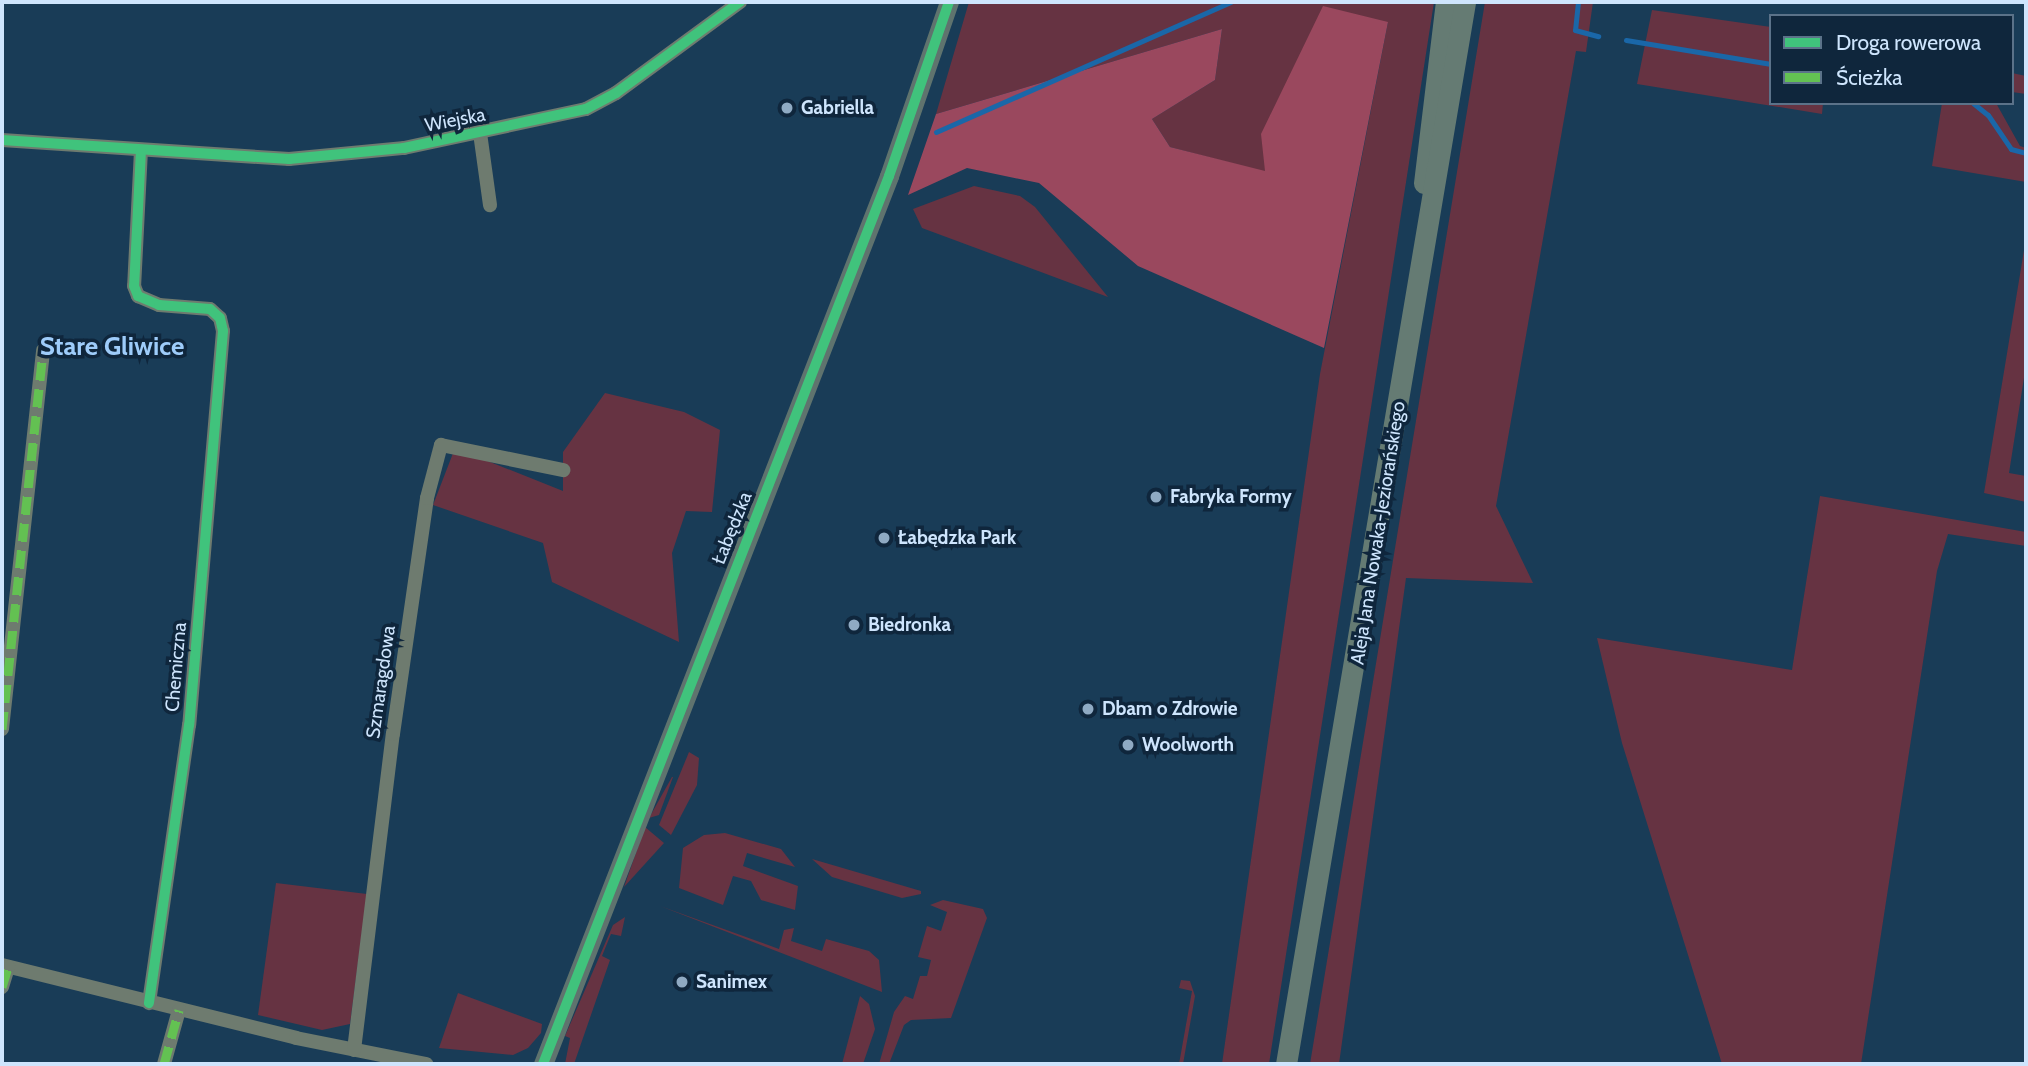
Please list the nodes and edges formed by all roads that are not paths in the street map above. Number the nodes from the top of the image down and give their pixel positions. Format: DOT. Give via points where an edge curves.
graph roads {
  1 [pos="740,2"];
  2 [pos="949,2"];
  3 [pos="1446,2"];
  4 [pos="1465,2"];
  5 [pos="480,133"];
  6 [pos="2,140"];
  7 [pos="141,150"];
  8 [pos="490,205"];
  9 [pos="1420,272"];
  10 [pos="43,349"];
  11 [pos="563,470"];
  12 [pos="2,729"];
  13 [pos="5,966"];
  14 [pos="2,987"];
  15 [pos="149,1003"];
  16 [pos="179,1010"];
  17 [pos="354,1050"];
  18 [pos="164,1064"];
  19 [pos="426,1064"];
  20 [pos="542,1064"];
  21 [pos="1286,1064"];
  1 -- 5 [label="street, Wiejska" via="601,102 568,115"];
  2 -- 20 [label="street, Łabędzka" via="889,176"];
  3 -- 9 [label="main road" via="1425,146"];
  4 -- 9 [label="main road, Aleja Jana Nowaka-Jeziorańskiego"];
  5 -- 7 [label="street, Wiejska" via="328,158"];
  5 -- 8 [label="street"];
  6 -- 7 [label="street, Wiejska"];
  7 -- 15 [label="street, Chemiczna" via="134,286 138,296 159,305 210,309 220,318 223,331 189,725"];
  9 -- 21 [label="main road, Aleja Jana Nowaka-Jeziorańskiego"];
  10 -- 12 [label="street"];
  11 -- 17 [label="street, Szmaragdowa" via="441,445 427,498 393,734"];
  13 -- 14 [label="street"];
  13 -- 15 [label="street"];
  15 -- 16 [label="street"];
  16 -- 17 [label="street"];
  16 -- 18 [label="street"];
  17 -- 19 [label="street"];
}
